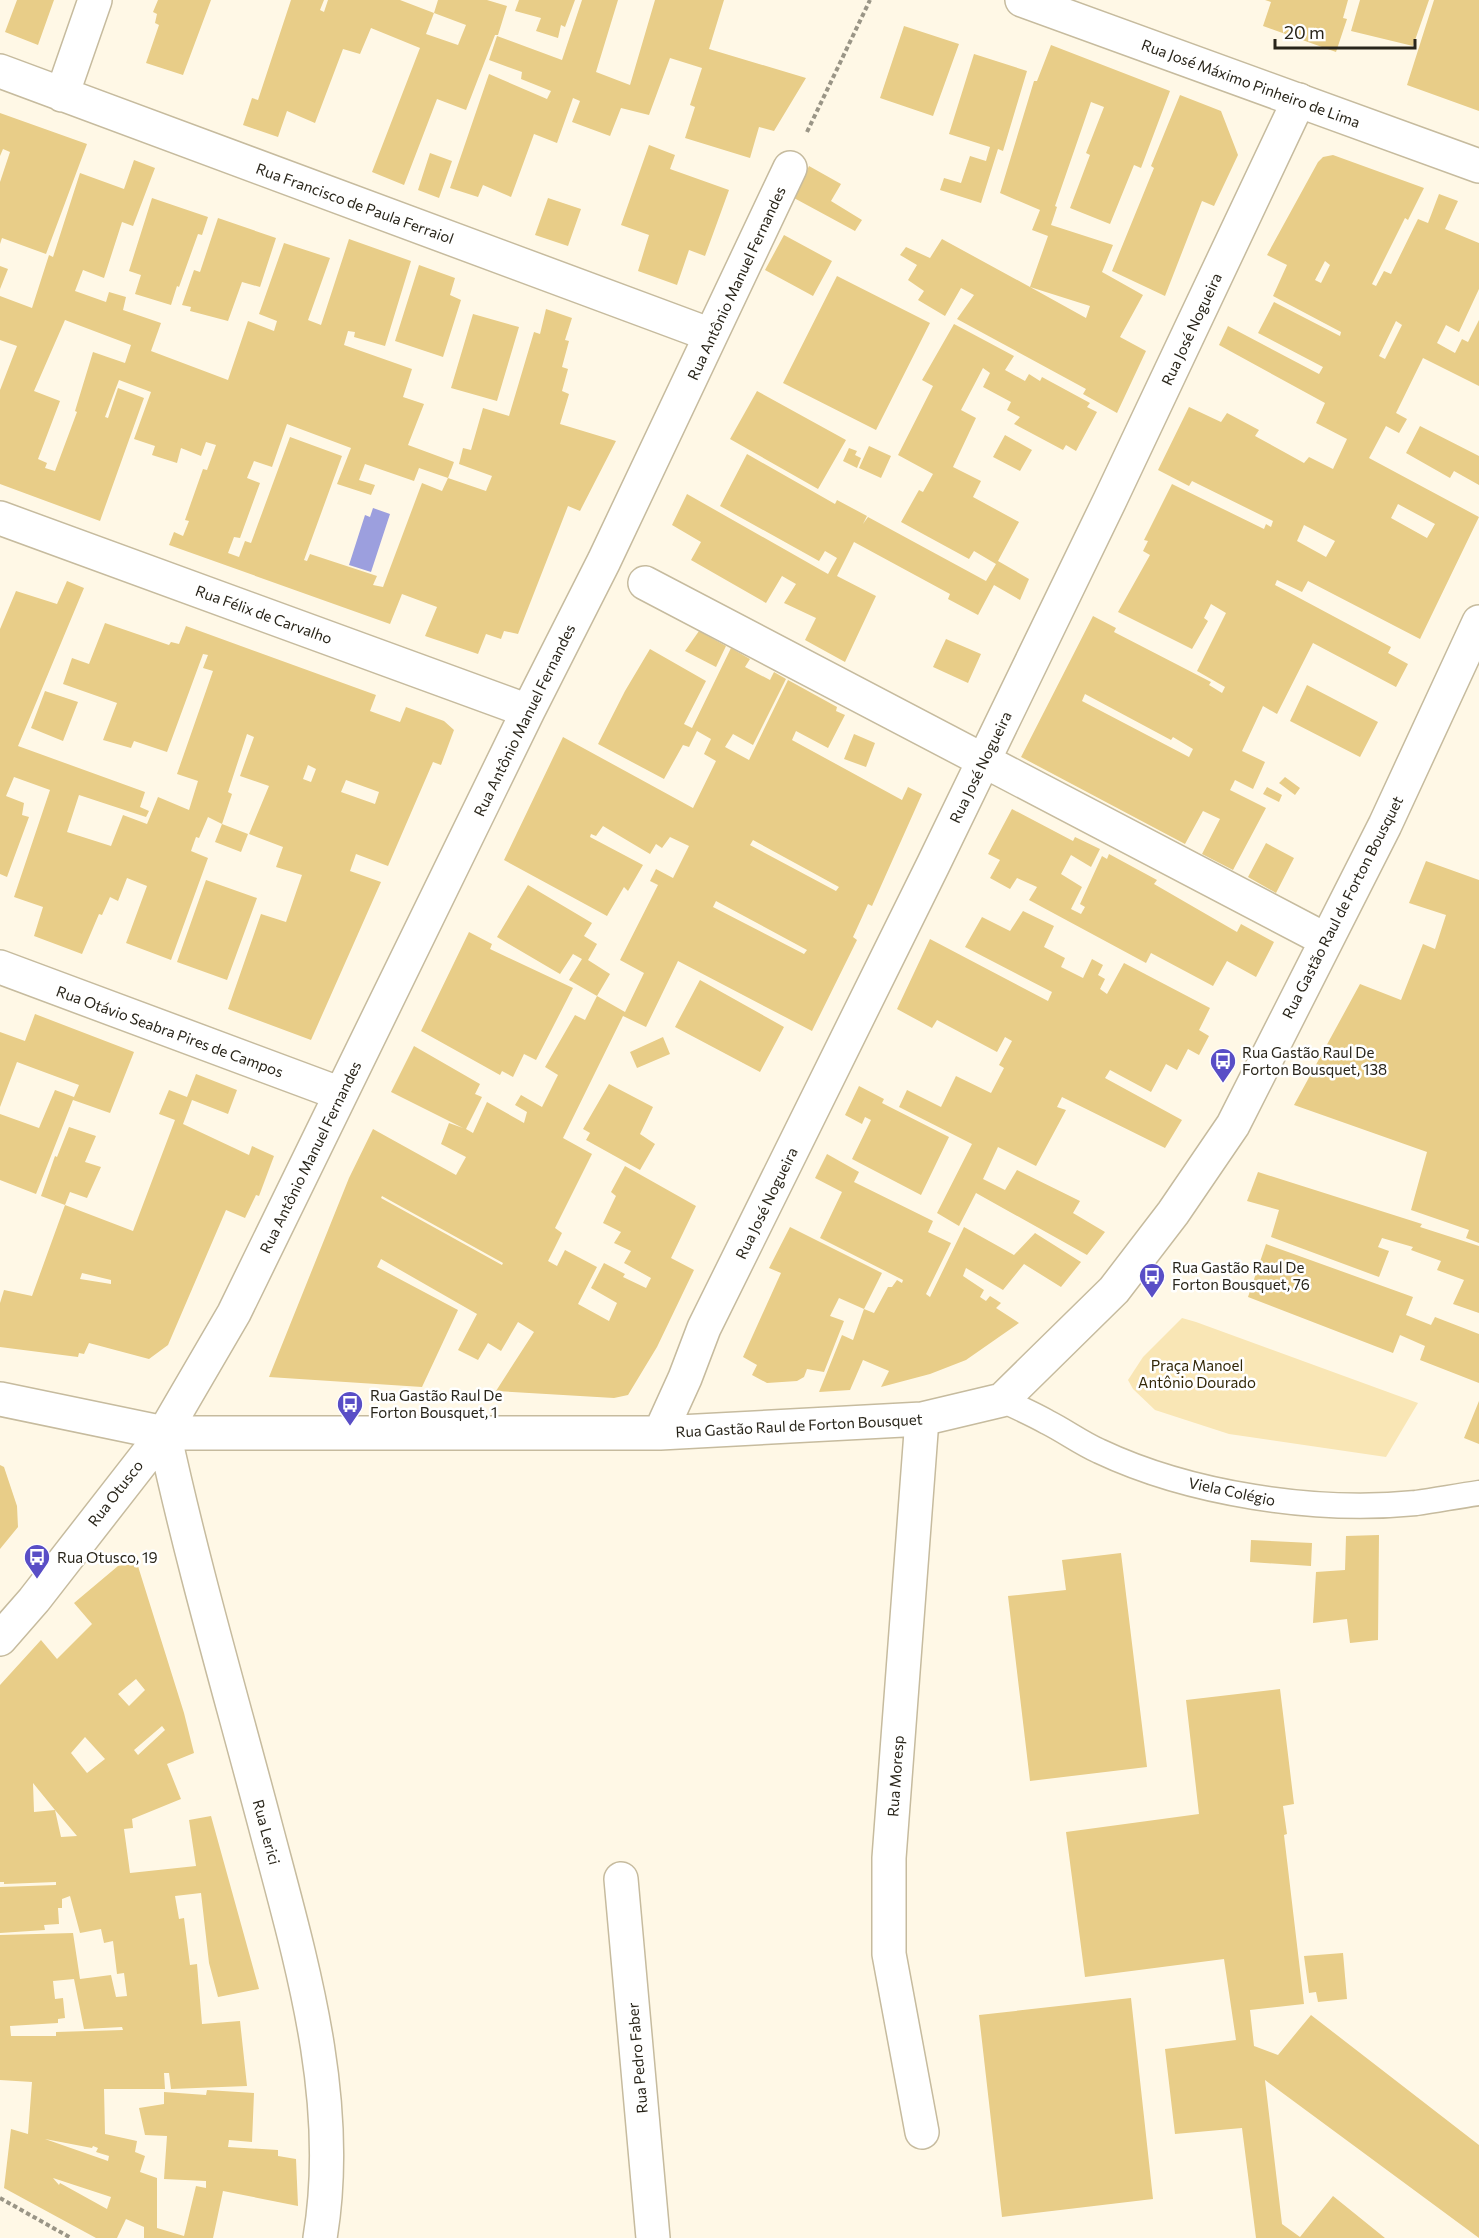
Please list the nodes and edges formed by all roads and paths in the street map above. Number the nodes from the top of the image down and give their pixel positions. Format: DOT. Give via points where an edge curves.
graph roads {
  1 [pos="95,0"];
  2 [pos="870,0"];
  3 [pos="1022,0"];
  4 [pos="0,72"];
  5 [pos="62,94"];
  6 [pos="1299,100"];
  7 [pos="1479,166"];
  8 [pos="790,168"];
  9 [pos="711,335"];
  10 [pos="0,518"];
  11 [pos="645,583"];
  12 [pos="1479,622"];
  13 [pos="528,711"];
  14 [pos="983,761"];
  15 [pos="1326,940"];
  16 [pos="0,967"];
  17 [pos="341,1094"];
  18 [pos="0,1399"];
  19 [pos="1002,1400"];
  20 [pos="922,1419"];
  21 [pos="164,1433"];
  22 [pos="660,1433"];
  23 [pos="1479,1493"];
  24 [pos="0,1639"];
  25 [pos="621,1879"];
  26 [pos="922,2132"];
  27 [pos="0,2198"];
  28 [pos="71,2238"];
  29 [pos="321,2238"];
  30 [pos="652,2238"];
  1 -- 5 [label="street"];
  2 -- 8 [label="path, Rua Antônio Manuel Fernandes"];
  3 -- 6 [label="street, Rua José Máximo Pinheiro de Lima"];
  4 -- 5 [label="street, Rua Francisco de Paula Ferraiol"];
  5 -- 9 [label="street, Rua Francisco de Paula Ferraiol"];
  6 -- 7 [label="street, Rua José Máximo Pinheiro de Lima"];
  6 -- 14 [label="street, Rua José Nogueira"];
  8 -- 9 [label="street, Rua Antônio Manuel Fernandes"];
  9 -- 13 [label="street, Rua Antônio Manuel Fernandes"];
  10 -- 13 [label="street, Rua Félix de Carvalho"];
  11 -- 14 [label="street"];
  12 -- 15 [label="street, Rua Gastão Raul de Forton Bousquet" via="1385,825"];
  13 -- 17 [label="street, Rua Antônio Manuel Fernandes"];
  14 -- 15 [label="street"];
  14 -- 22 [label="street, Rua José Nogueira" via="704,1328"];
  15 -- 19 [label="street, Rua Gastão Raul de Forton Bousquet" via="1233,1125 1173,1214 1114,1290"];
  16 -- 17 [label="street, Rua Otávio Seabra Pires de Campos"];
  17 -- 21 [label="street, Rua Antônio Manuel Fernandes" via="234,1313"];
  18 -- 21 [label="street, Rua Gastão Raul de Forton Bousquet"];
  19 -- 20 [label="street, Rua Gastão Raul de Forton Bousquet"];
  19 -- 23 [label="lane, Viela Colégio" via="1099,1451 1171,1478 1252,1497 1357,1505 1416,1503"];
  20 -- 22 [label="street, Rua Gastão Raul de Forton Bousquet"];
  20 -- 26 [label="street, Rua Moresp" via="888,1904 889,1954"];
  21 -- 22 [label="street, Rua Gastão Raul de Forton Bousquet"];
  21 -- 24 [label="street, Rua Otusco"];
  21 -- 29 [label="street, Rua Lerici" via="304,1973 324,2086 327,2199"];
  25 -- 30 [label="street, Rua Pedro Faber"];
  27 -- 28 [label="path"];
}
